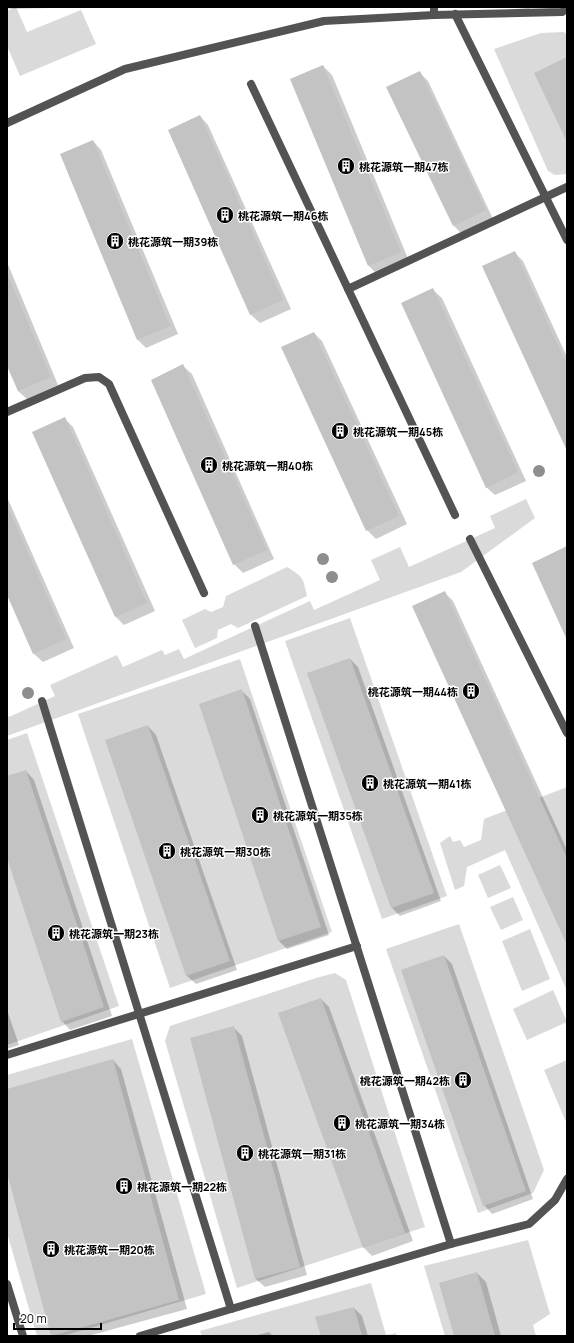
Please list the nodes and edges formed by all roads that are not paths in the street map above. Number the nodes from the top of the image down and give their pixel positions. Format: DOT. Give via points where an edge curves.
graph roads {
  1 [pos="434,11"];
  2 [pos="565,12"];
  3 [pos="456,14"];
  4 [pos="251,84"];
  5 [pos="7,123"];
  6 [pos="567,187"];
  7 [pos="546,197"];
  8 [pos="567,240"];
  9 [pos="348,289"];
  10 [pos="7,412"];
  11 [pos="455,515"];
  12 [pos="470,539"];
  13 [pos="204,593"];
  14 [pos="255,626"];
  15 [pos="42,701"];
  16 [pos="567,733"];
  17 [pos="357,946"];
  18 [pos="139,1013"];
  19 [pos="7,1055"];
  20 [pos="567,1179"];
  21 [pos="451,1244"];
  22 [pos="7,1284"];
  23 [pos="231,1309"];
  24 [pos="23,1336"];
  25 [pos="140,1336"];
  1 -- 3 [label="street"];
  1 -- 5 [label="street" via="324,21 125,69"];
  2 -- 3 [label="street"];
  3 -- 7 [label="street"];
  4 -- 9 [label="street"];
  6 -- 7 [label="street"];
  7 -- 8 [label="street"];
  7 -- 9 [label="street"];
  9 -- 11 [label="street"];
  10 -- 13 [label="street" via="85,378 99,377 109,384"];
  12 -- 16 [label="street"];
  14 -- 17 [label="street"];
  15 -- 18 [label="street"];
  17 -- 18 [label="street"];
  17 -- 21 [label="street"];
  18 -- 19 [label="street"];
  18 -- 23 [label="street"];
  20 -- 21 [label="street" via="555,1200 529,1224"];
  21 -- 23 [label="street"];
  22 -- 24 [label="street"];
  23 -- 25 [label="street"];
}
